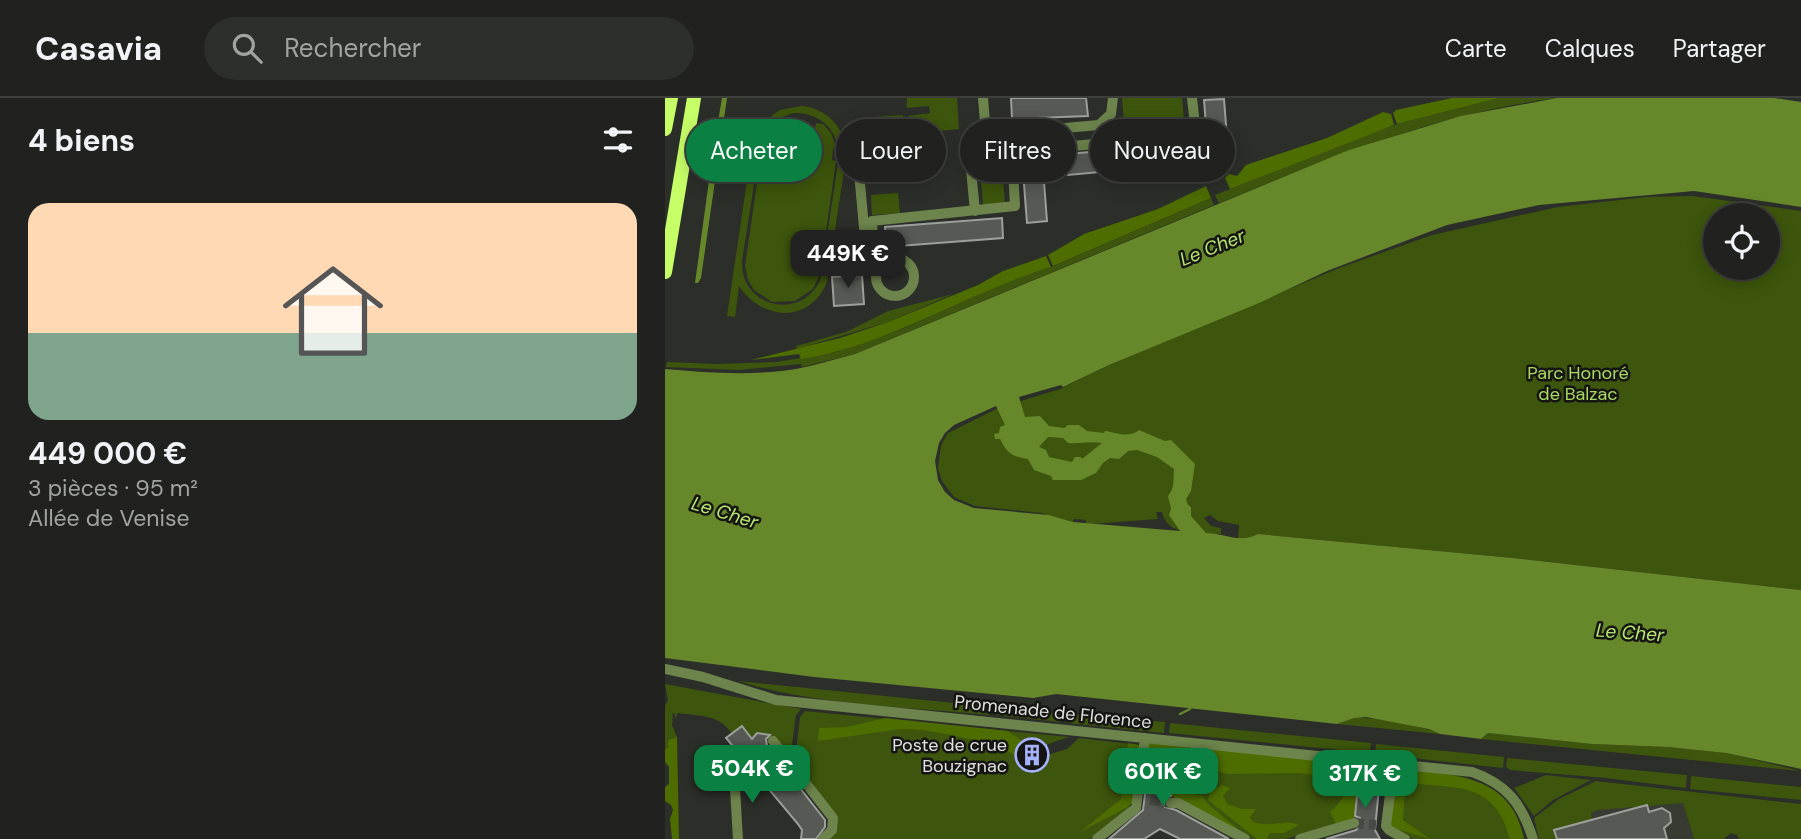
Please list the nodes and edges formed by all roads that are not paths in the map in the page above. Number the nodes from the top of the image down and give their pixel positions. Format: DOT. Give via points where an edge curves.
graph roads {
  1 [pos="671,98"];
  2 [pos="694,98"];
  3 [pos="983,98"];
  4 [pos="1113,98"];
  5 [pos="1192,98"];
  6 [pos="665,130"];
  7 [pos="860,182"];
  8 [pos="972,182"];
  9 [pos="975,211"];
  10 [pos="868,251"];
  11 [pos="878,269"];
  12 [pos="665,272"];
  13 [pos="665,669"];
  14 [pos="1145,738"];
  15 [pos="773,741"];
  16 [pos="1394,763"];
  17 [pos="734,772"];
  18 [pos="1138,799"];
  19 [pos="1150,800"];
  20 [pos="1171,803"];
  21 [pos="1354,823"];
  22 [pos="738,839"];
  23 [pos="823,839"];
  24 [pos="1097,839"];
  25 [pos="1245,839"];
  26 [pos="1300,839"];
  27 [pos="1405,839"];
  28 [pos="1533,839"];
  1 -- 6 [label="highway"];
  2 -- 12 [label="highway"];
  3 -- 4 [label="street" via="986,135 1099,125 1111,114"];
  5 -- 9 [label="street" via="1196,134 1011,152 1016,206"];
  7 -- 10 [label="street"];
  8 -- 9 [label="street"];
  9 -- 10 [label="street" via="872,220"];
  10 -- 11 [label="street"];
  13 -- 14 [label="street, Promenade de Florence" via="776,700"];
  14 -- 16 [label="street, Promenade de Florence"];
  14 -- 18 [label="street"];
  15 -- 23 [label="street" via="833,818 832,831"];
  16 -- 27 [label="street" via="1381,825"];
  16 -- 28 [label="street, Promenade de Florence" via="1481,775 1512,796"];
  17 -- 22 [label="street"];
  18 -- 19 [label="street"];
  18 -- 24 [label="street" via="1136,808"];
  20 -- 25 [label="street"];
  21 -- 26 [label="street"];
}
